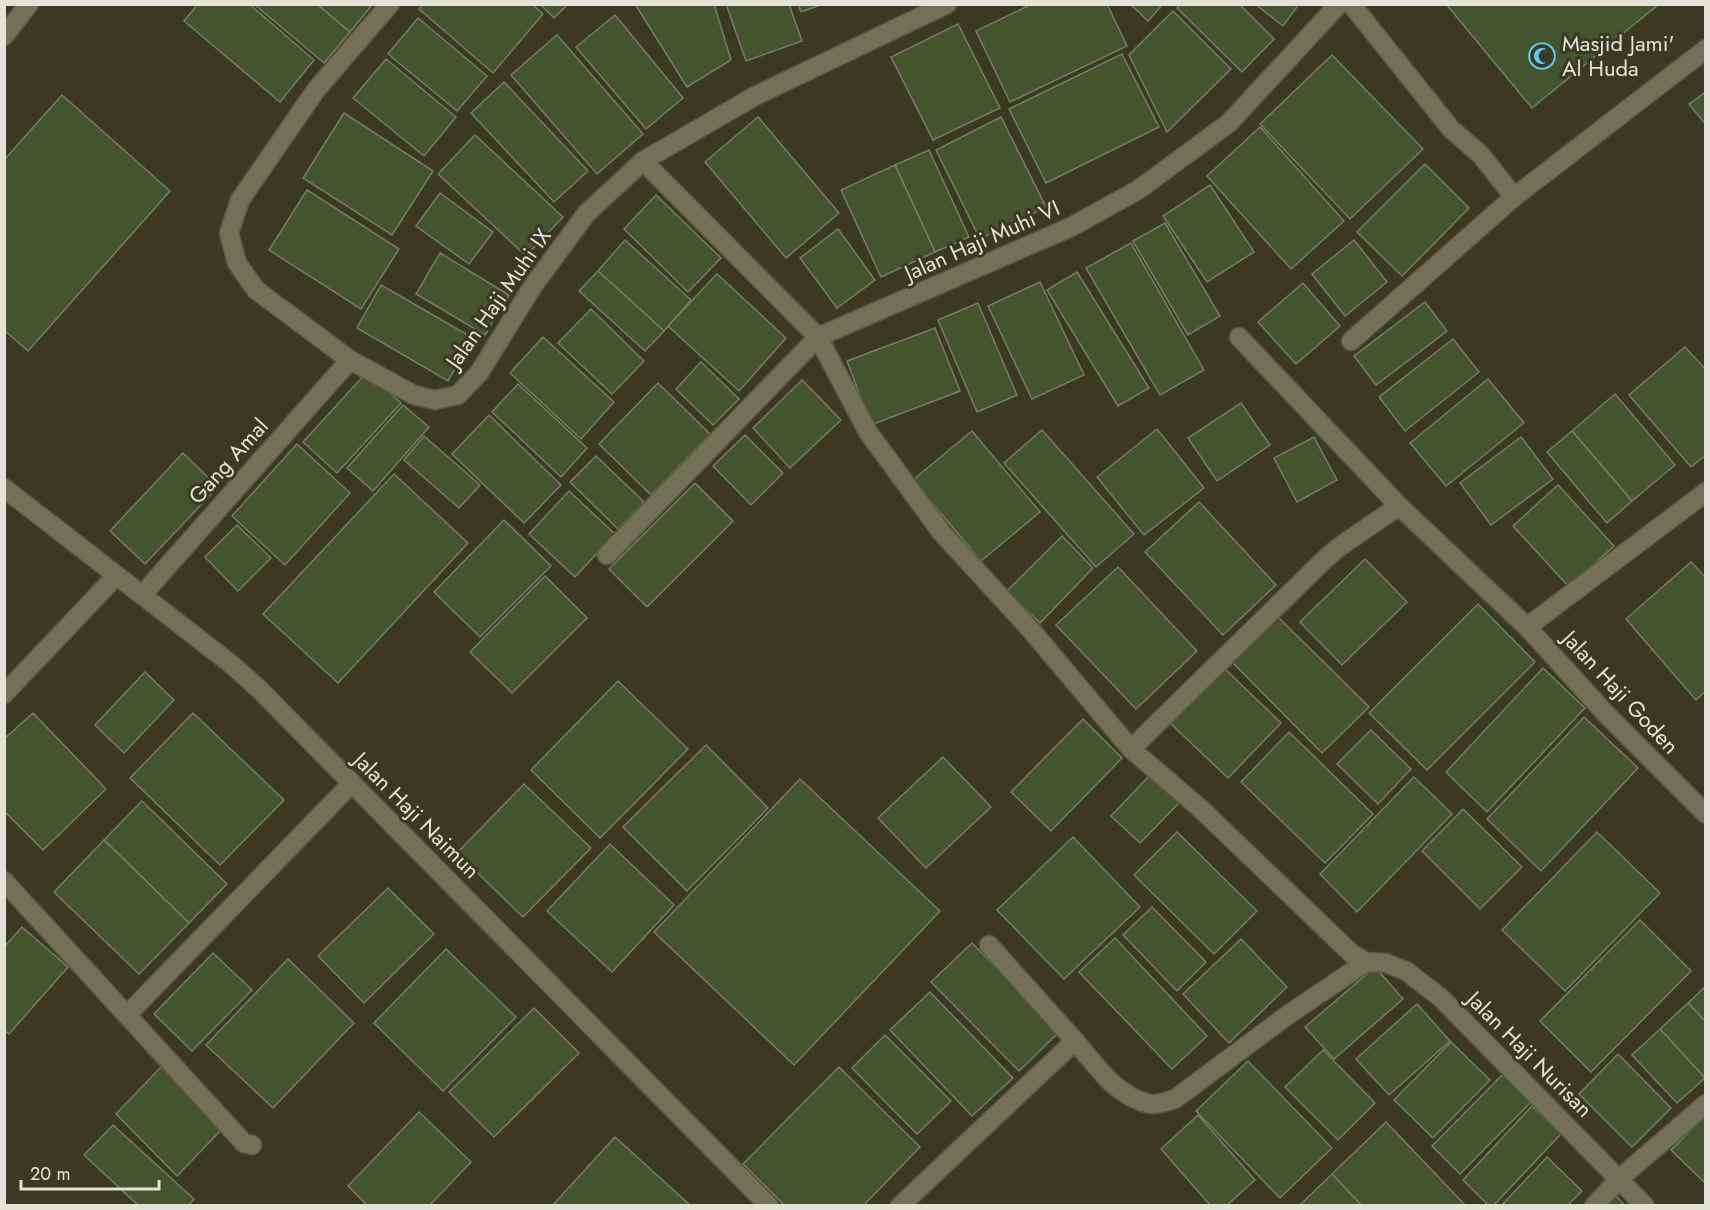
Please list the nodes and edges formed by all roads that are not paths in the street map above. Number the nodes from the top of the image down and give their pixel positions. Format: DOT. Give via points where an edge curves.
graph roads {
  1 [pos="29,4"];
  2 [pos="390,4"];
  3 [pos="946,4"];
  4 [pos="1339,4"];
  5 [pos="1351,4"];
  6 [pos="4,36"];
  7 [pos="1706,49"];
  8 [pos="643,160"];
  9 [pos="1514,197"];
  10 [pos="818,337"];
  11 [pos="1239,337"];
  12 [pos="1351,341"];
  13 [pos="350,360"];
  14 [pos="4,488"];
  15 [pos="1706,492"];
  16 [pos="1400,506"];
  17 [pos="608,555"];
  18 [pos="116,576"];
  19 [pos="142,595"];
  20 [pos="1527,627"];
  21 [pos="4,694"];
  22 [pos="1131,749"];
  23 [pos="352,783"];
  24 [pos="1706,814"];
  25 [pos="4,881"];
  26 [pos="989,945"];
  27 [pos="1366,962"];
  28 [pos="127,1015"];
  29 [pos="1075,1041"];
  30 [pos="1706,1104"];
  31 [pos="252,1144"];
  32 [pos="1620,1178"];
  33 [pos="769,1206"];
  34 [pos="900,1206"];
  35 [pos="1594,1206"];
  36 [pos="1645,1206"];
  1 -- 6 [label="street"];
  2 -- 13 [label="street, Jalan Haji Muhi IX" via="310,99 240,200 229,233 237,263 256,290"];
  3 -- 8 [label="street, Jalan Haji Muhi IX" via="755,96"];
  4 -- 10 [label="street, Jalan Haji Muhi VI" via="1228,123 1138,190 1071,227"];
  5 -- 9 [label="street" via="1451,129 1481,155"];
  7 -- 9 [label="street"];
  8 -- 10 [label="street"];
  8 -- 13 [label="street, Jalan Haji Muhi IX" via="586,214 533,286 479,373 458,395 435,400 414,395"];
  9 -- 12 [label="street"];
  10 -- 17 [label="street"];
  10 -- 22 [label="street" via="868,432 942,533 1031,630"];
  11 -- 16 [label="street, Jalan Haji Goden"];
  13 -- 19 [label="street, Gang Amal"];
  14 -- 18 [label="street, Jalan Haji Naimun"];
  15 -- 20 [label="street, Jalan Haji Goden"];
  16 -- 20 [label="street, Jalan Haji Goden"];
  16 -- 22 [label="street" via="1331,554"];
  18 -- 19 [label="street, Jalan Haji Naimun"];
  18 -- 21 [label="street"];
  19 -- 23 [label="street, Jalan Haji Naimun" via="231,664"];
  20 -- 24 [label="street, Jalan Haji Goden" via="1606,714"];
  22 -- 27 [label="street" via="1202,810 1342,946"];
  23 -- 28 [label="street"];
  23 -- 33 [label="street, Jalan Haji Naimun"];
  25 -- 28 [label="street"];
  26 -- 29 [label="street"];
  27 -- 29 [label="street" via="1175,1099 1153,1104 1128,1095 1105,1077"];
  27 -- 32 [label="street, Jalan Haji Nurisan" via="1386,963 1406,971 1440,997"];
  28 -- 31 [label="street" via="244,1143"];
  29 -- 34 [label="street"];
  30 -- 32 [label="street"];
  32 -- 35 [label="street"];
  32 -- 36 [label="street, Jalan Haji Nurisan"];
}
